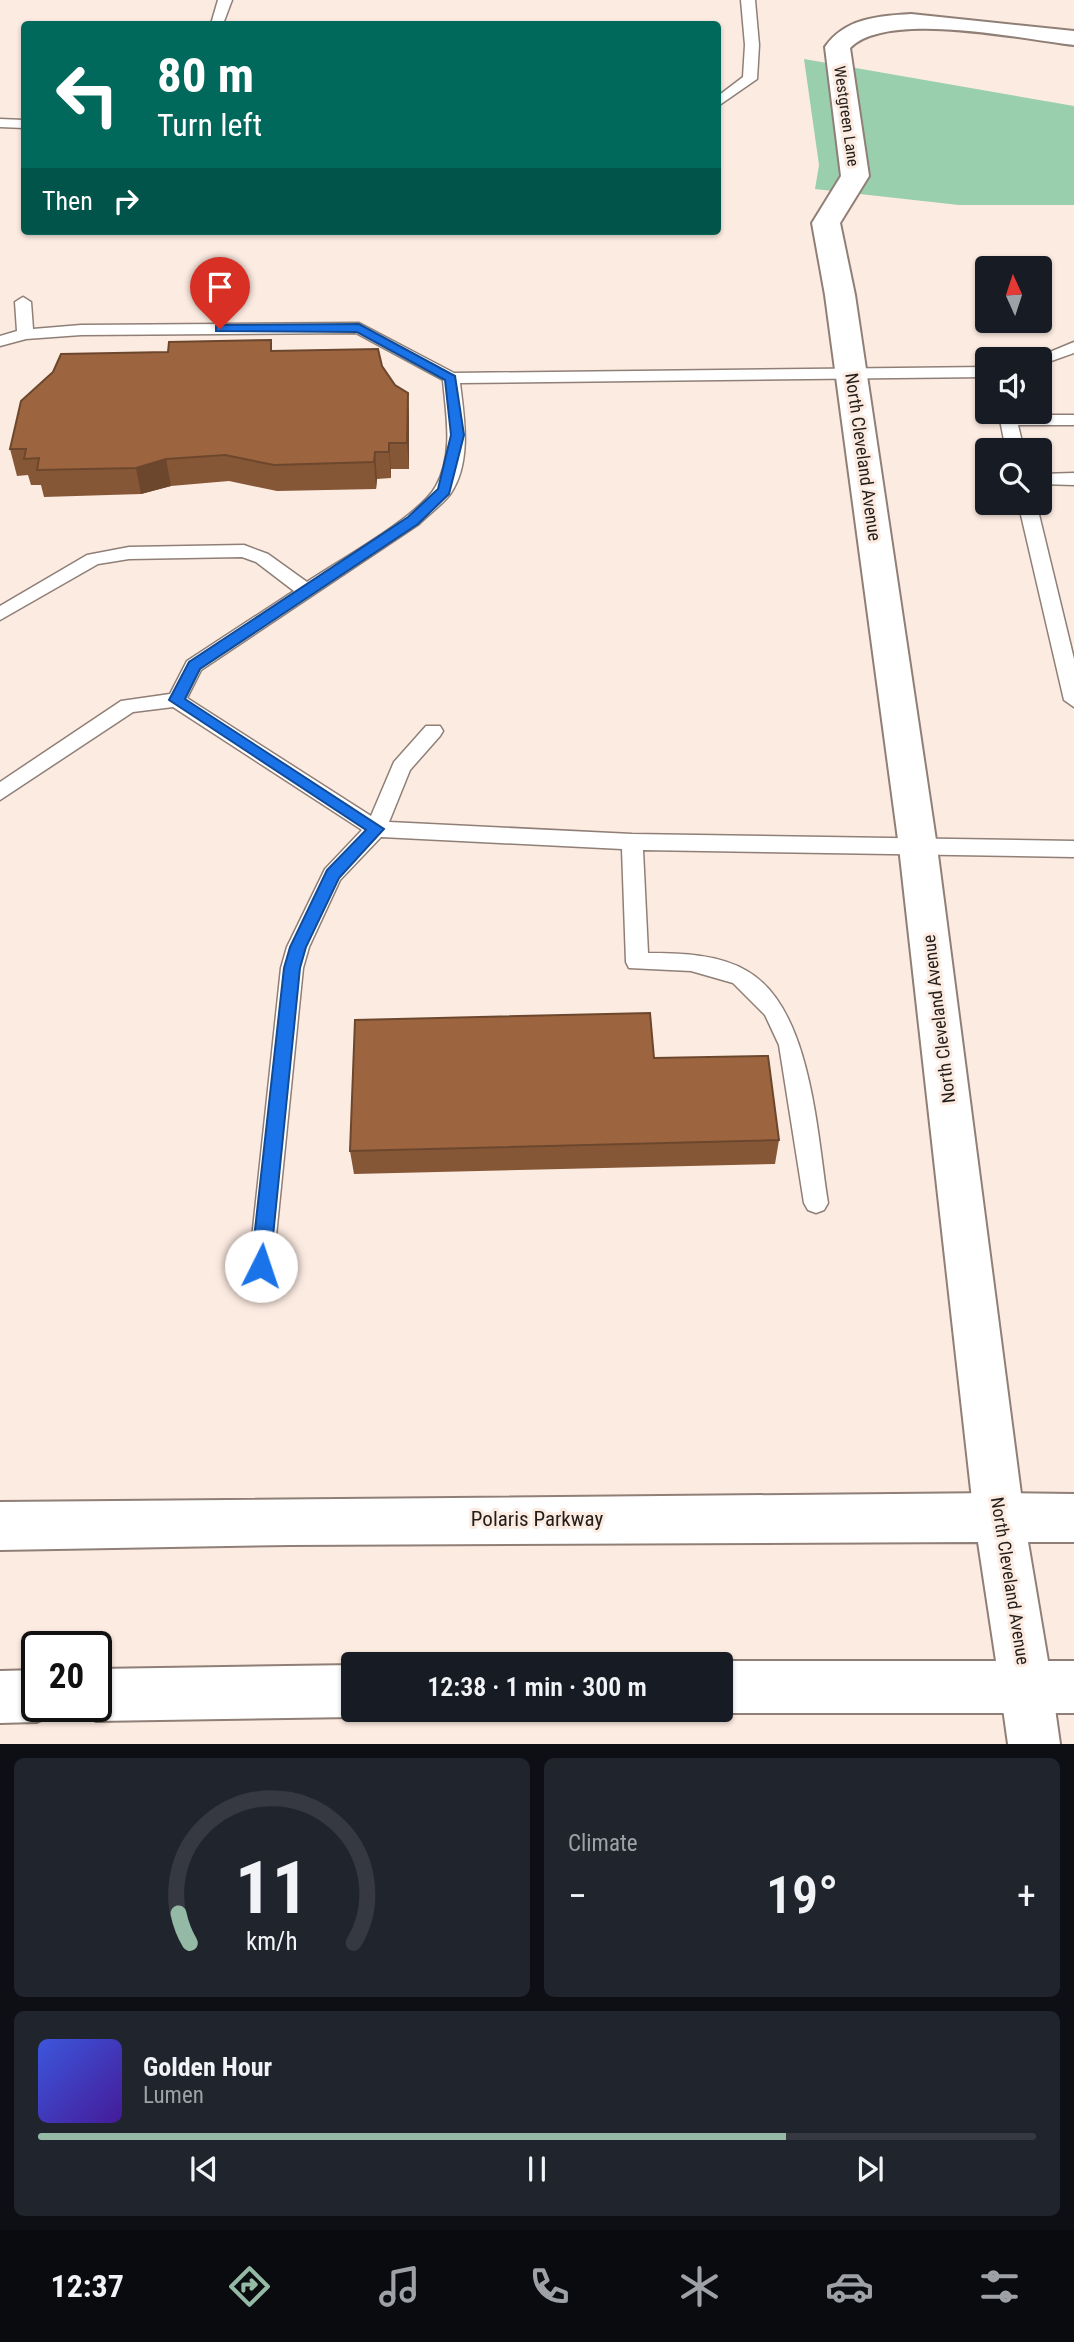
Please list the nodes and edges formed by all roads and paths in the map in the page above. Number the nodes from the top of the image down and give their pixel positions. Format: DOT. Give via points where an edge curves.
graph roads {
  1 [pos="225,0"];
  2 [pos="748,0"];
  3 [pos="217,21"];
  4 [pos="1074,38"];
  5 [pos="721,100"];
  6 [pos="0,123"];
  7 [pos="21,124"];
  8 [pos="840,295"];
  9 [pos="23,302"];
  10 [pos="25,334"];
  11 [pos="0,341"];
  12 [pos="1074,347"];
  13 [pos="1052,357"];
  14 [pos="975,372"];
  15 [pos="852,375"];
  16 [pos="451,378"];
  17 [pos="1074,420"];
  18 [pos="1012,438"];
  19 [pos="1052,479"];
  20 [pos="1074,479"];
  21 [pos="1030,515"];
  22 [pos="307,591"];
  23 [pos="0,614"];
  24 [pos="1070,666"];
  25 [pos="176,700"];
  26 [pos="1074,700"];
  27 [pos="433,732"];
  28 [pos="1,789"];
  29 [pos="376,829"];
  30 [pos="632,842"];
  31 [pos="918,847"];
  32 [pos="1074,849"];
  33 [pos="816,1203"];
  34 [pos="261,1266"];
  35 [pos="999,1517"];
  36 [pos="1074,1518"];
  37 [pos="0,1526"];
  38 [pos="733,1687"];
  39 [pos="1050,1687"];
  40 [pos="341,1691"];
  41 [pos="112,1695"];
  42 [pos="21,1696"];
  43 [pos="0,1697"];
  44 [pos="1034,1744"];
  1 -- 3 [label="lane"];
  2 -- 5 [label="lane" via="750,79"];
  4 -- 8 [label="street, Westgreen Lane" via="893,23 849,33 837,47 855,176 826,223"];
  6 -- 7 [label="lane"];
  8 -- 15 [label="street, North Cleveland Avenue"];
  9 -- 10 [label="lane"];
  10 -- 11 [label="lane"];
  10 -- 16 [label="lane" via="359,328"];
  12 -- 13 [label="lane"];
  14 -- 15 [label="lane"];
  15 -- 16 [label="lane"];
  15 -- 31 [label="street, North Cleveland Avenue"];
  16 -- 22 [label="lane" via="457,435 444,491 413,520"];
  17 -- 18 [label="lane" via="1008,420"];
  19 -- 20 [label="lane"];
  21 -- 24 [label="lane"];
  22 -- 23 [label="lane" via="262,558 244,551 129,553 93,559"];
  22 -- 25 [label="lane" via="194,666"];
  24 -- 26 [label="lane"];
  25 -- 28 [label="lane" via="128,706"];
  25 -- 29 [label="lane"];
  27 -- 29 [label="lane" via="401,767"];
  29 -- 30 [label="lane"];
  29 -- 34 [label="lane" via="332,875 292,968"];
  30 -- 31 [label="lane"];
  30 -- 33 [label="lane" via="637,962 691,962 740,977 773,1009 790,1045"];
  31 -- 32 [label="lane"];
  31 -- 35 [label="street, North Cleveland Avenue"];
  35 -- 36 [label="street, Polaris Parkway"];
  35 -- 37 [label="street, Polaris Parkway"];
  35 -- 39 [label="street, North Cleveland Avenue"];
  38 -- 39 [label="street"];
  39 -- 44 [label="street, North Cleveland Avenue"];
  40 -- 41 [label="street"];
  42 -- 43 [label="street"];
}
